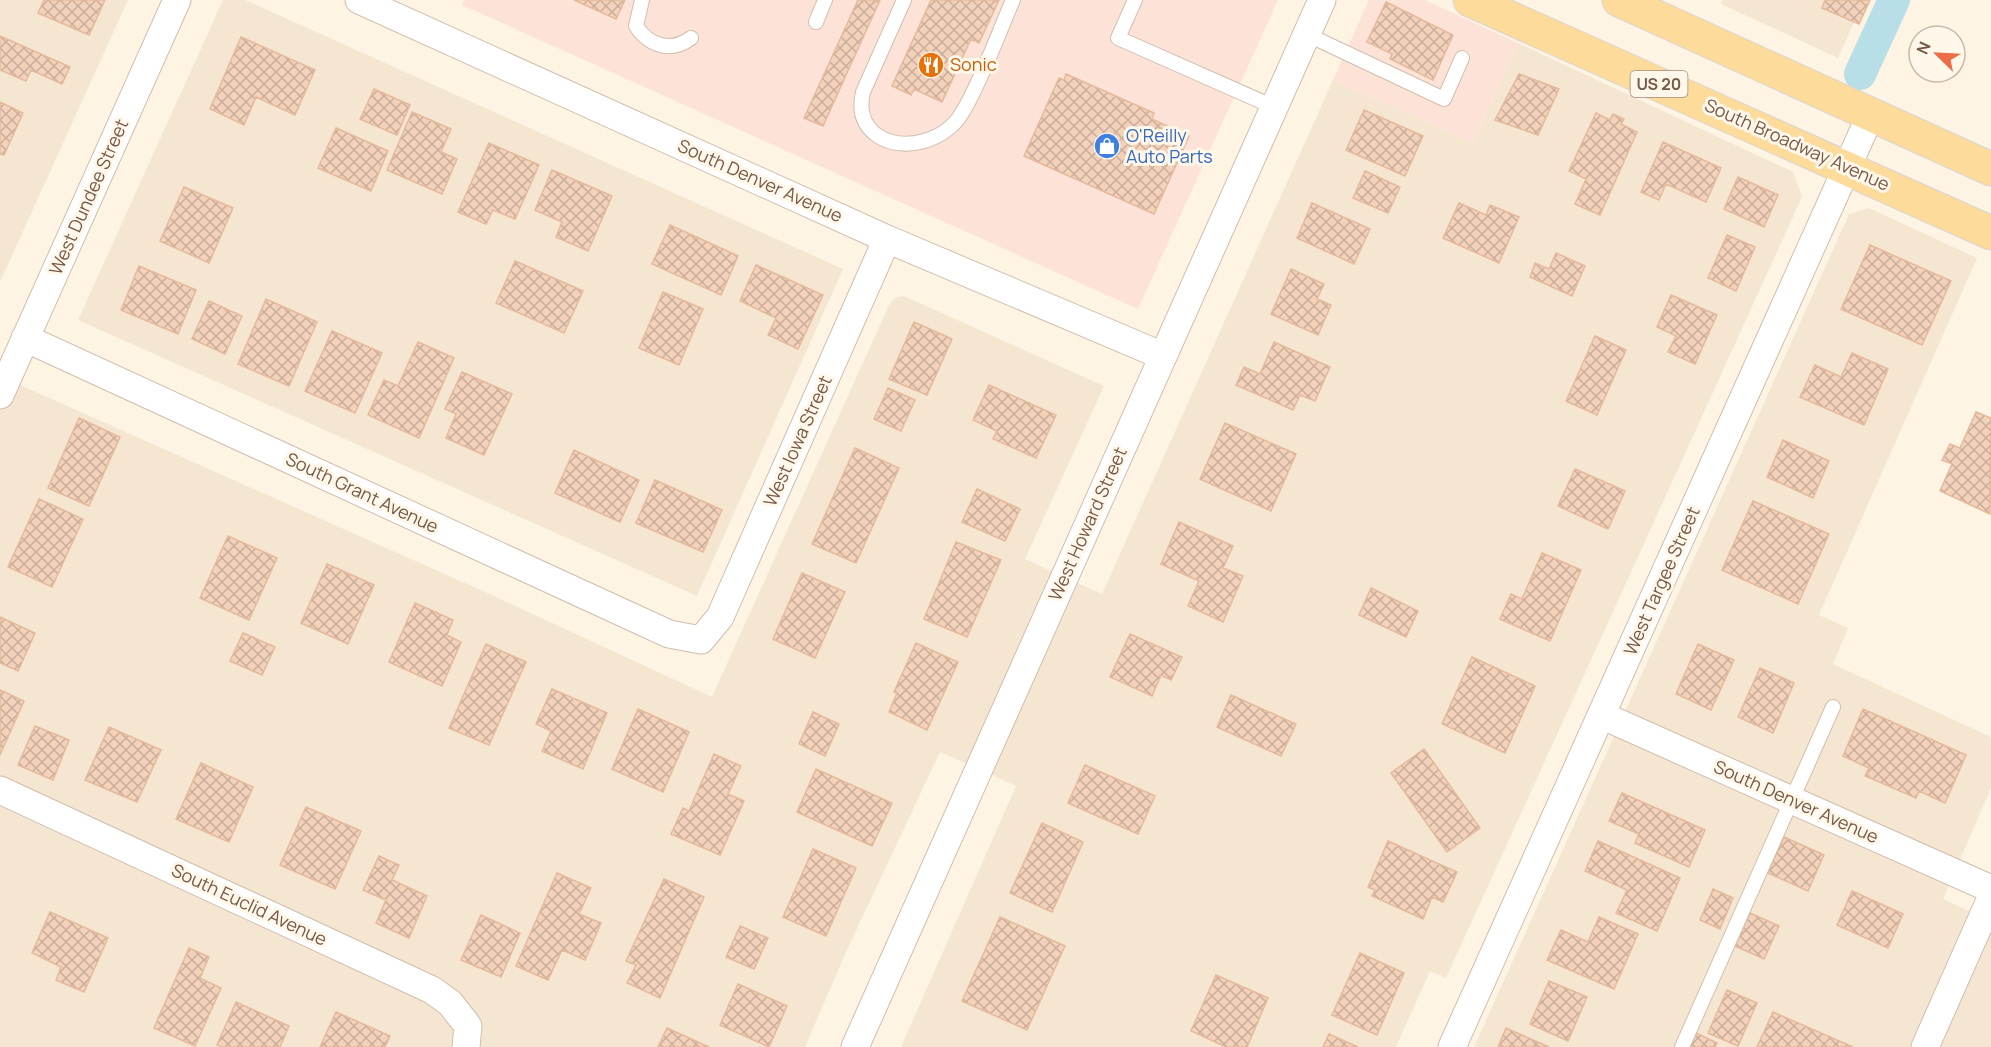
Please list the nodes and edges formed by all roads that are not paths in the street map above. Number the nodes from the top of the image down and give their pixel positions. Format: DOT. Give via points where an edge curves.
graph roads {
  1 [pos="177,0"];
  2 [pos="359,0"];
  3 [pos="642,0"];
  4 [pos="825,0"];
  5 [pos="904,0"];
  6 [pos="1013,0"];
  7 [pos="1135,0"];
  8 [pos="1322,0"];
  9 [pos="1470,0"];
  10 [pos="1631,2"];
  11 [pos="816,22"];
  12 [pos="1306,34"];
  13 [pos="691,38"];
  14 [pos="1462,58"];
  15 [pos="1274,107"];
  16 [pos="1871,114"];
  17 [pos="1847,168"];
  18 [pos="1991,169"];
  19 [pos="1991,233"];
  20 [pos="888,239"];
  21 [pos="25,338"];
  22 [pos="1163,356"];
  23 [pos="0,394"];
  24 [pos="701,640"];
  25 [pos="1833,707"];
  26 [pos="1601,715"];
  27 [pos="0,790"];
  28 [pos="1791,800"];
  29 [pos="1991,889"];
  30 [pos="1991,898"];
  31 [pos="465,1047"];
  32 [pos="855,1047"];
  33 [pos="1452,1047"];
  34 [pos="1682,1047"];
  35 [pos="1925,1047"];
  1 -- 21 [label="street, West Dundee Street"];
  2 -- 20 [label="street, South Denver Avenue"];
  3 -- 13 [label="lane" via="636,26 643,37 669,47"];
  4 -- 11 [label="lane"];
  5 -- 6 [label="lane" via="860,106 864,121 875,134 888,142 907,144 945,132 962,114"];
  7 -- 15 [label="lane" via="1118,38"];
  8 -- 12 [label="street, West Howard Street"];
  9 -- 17 [label="main road, South Broadway Avenue / US 20"];
  10 -- 16 [label="main road"];
  12 -- 14 [label="lane" via="1444,99"];
  12 -- 15 [label="street, West Howard Street"];
  15 -- 22 [label="street, West Howard Street"];
  16 -- 17 [label="street, West Targee Street"];
  16 -- 18 [label="main road"];
  17 -- 19 [label="main road, South Broadway Avenue / US 20"];
  17 -- 26 [label="street, West Targee Street"];
  20 -- 22 [label="street, South Denver Avenue"];
  20 -- 24 [label="street, West Iowa Street" via="720,617"];
  21 -- 23 [label="street, West Dundee Street"];
  21 -- 24 [label="street, South Grant Avenue" via="669,634"];
  22 -- 32 [label="street, West Howard Street"];
  25 -- 28 [label="lane"];
  26 -- 28 [label="street, South Denver Avenue"];
  26 -- 33 [label="street, West Targee Street"];
  27 -- 31 [label="street, South Euclid Avenue" via="432,990 450,1003 468,1026"];
  28 -- 29 [label="street, South Denver Avenue"];
  28 -- 34 [label="lane"];
  30 -- 35 [label="street"];
}
